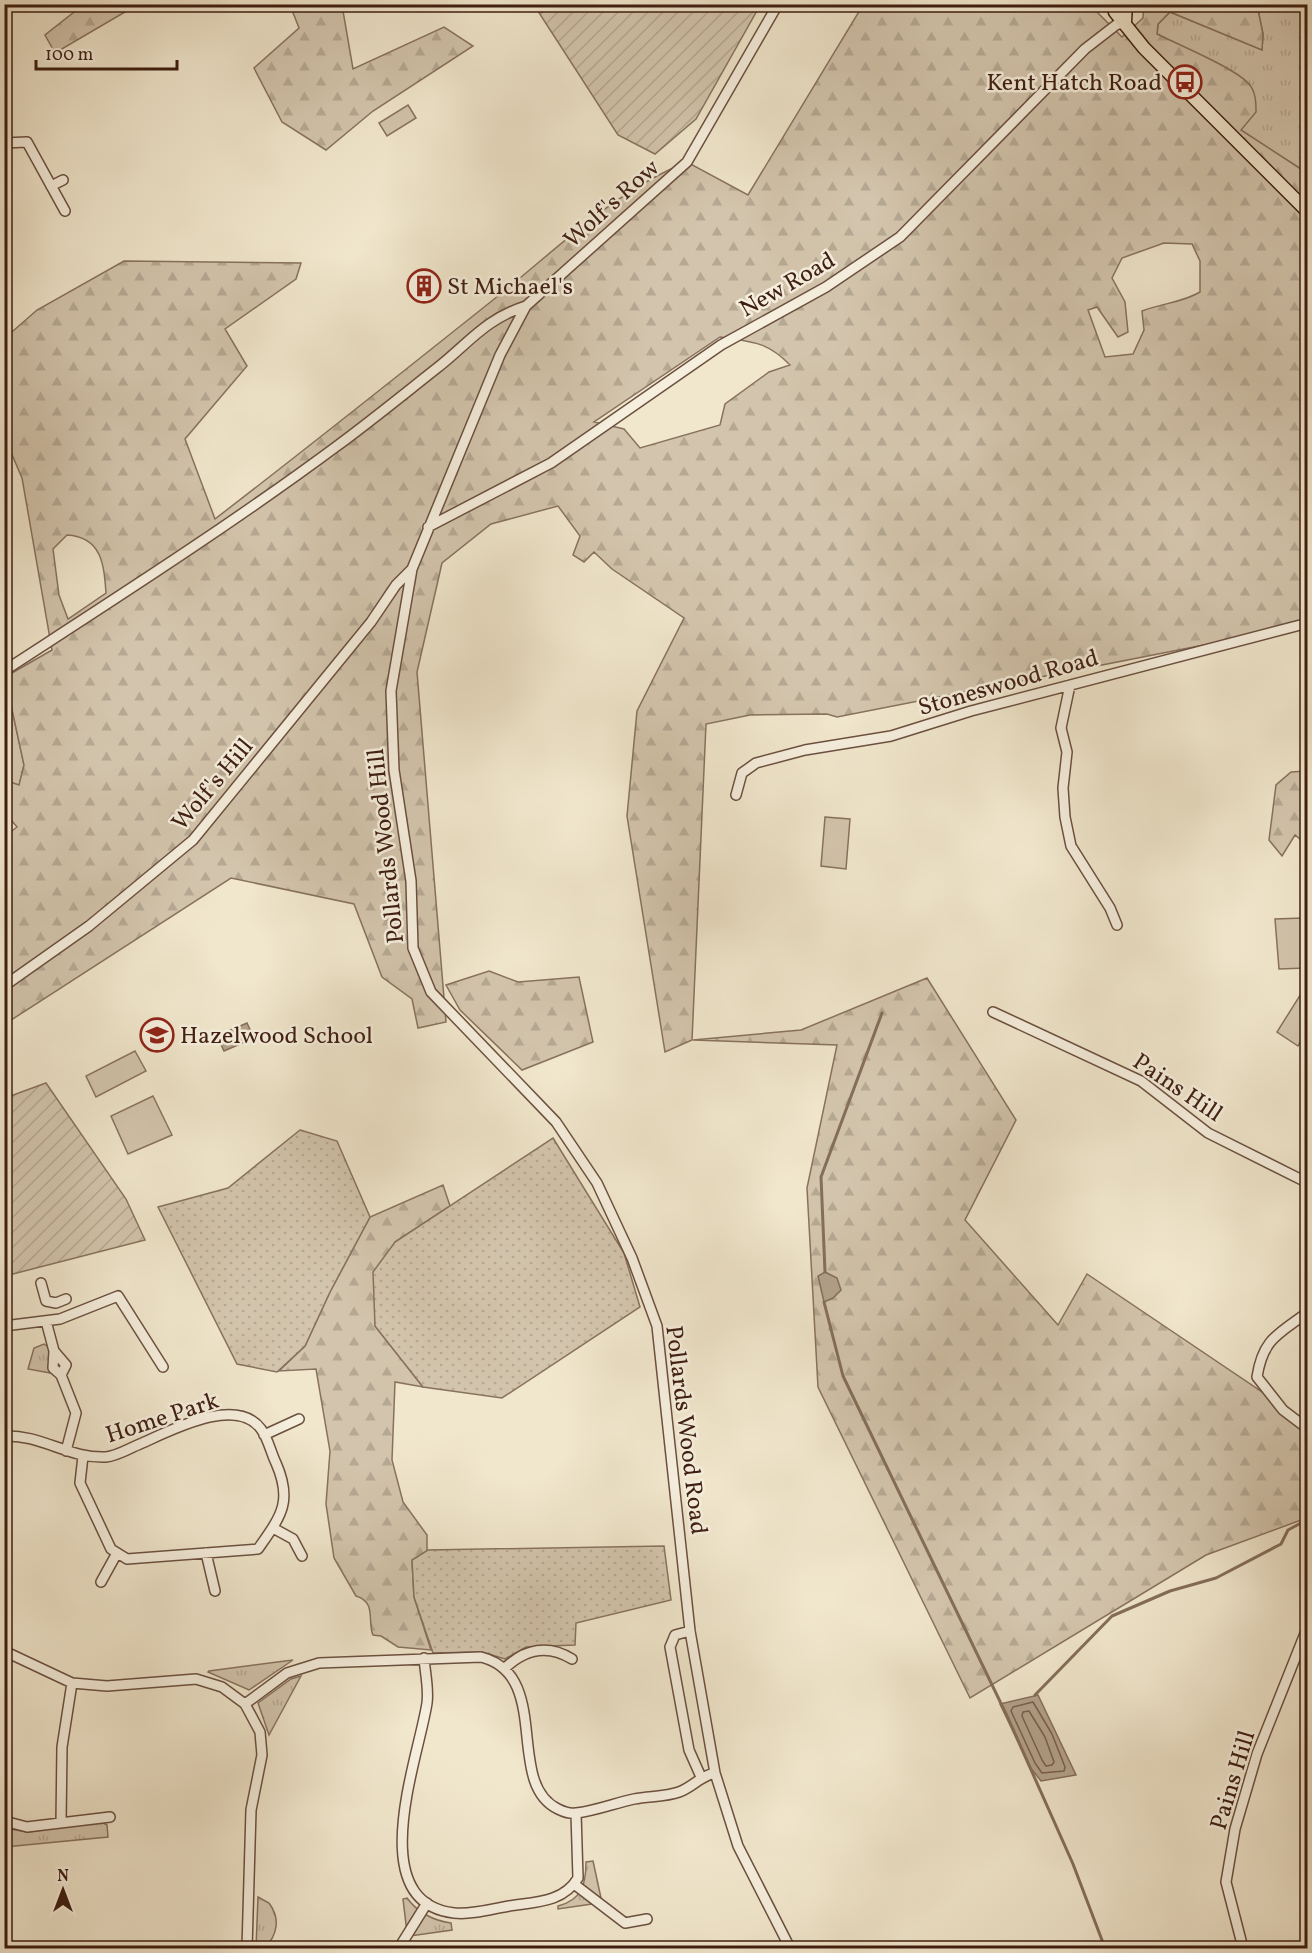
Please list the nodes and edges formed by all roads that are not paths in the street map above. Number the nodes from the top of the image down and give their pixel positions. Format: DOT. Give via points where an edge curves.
graph roads {
  1 [pos="778,4"];
  2 [pos="1112,4"];
  3 [pos="1126,4"];
  4 [pos="1125,22"];
  5 [pos="4,143"];
  6 [pos="63,180"];
  7 [pos="51,186"];
  8 [pos="65,211"];
  9 [pos="1308,212"];
  10 [pos="526,306"];
  11 [pos="428,527"];
  12 [pos="412,569"];
  13 [pos="1308,623"];
  14 [pos="4,671"];
  15 [pos="1070,685"];
  16 [pos="736,795"];
  17 [pos="1117,925"];
  18 [pos="4,986"];
  19 [pos="993,1012"];
  20 [pos="549,1117"];
  21 [pos="1308,1183"];
  22 [pos="41,1283"];
  23 [pos="66,1299"];
  24 [pos="56,1304"];
  25 [pos="1308,1312"];
  26 [pos="60,1319"];
  27 [pos="46,1321"];
  28 [pos="4,1326"];
  29 [pos="163,1367"];
  30 [pos="299,1419"];
  31 [pos="1308,1429"];
  32 [pos="4,1436"];
  33 [pos="264,1436"];
  34 [pos="66,1451"];
  35 [pos="83,1456"];
  36 [pos="273,1528"];
  37 [pos="117,1553"];
  38 [pos="206,1553"];
  39 [pos="302,1556"];
  40 [pos="101,1582"];
  41 [pos="215,1591"];
  42 [pos="1308,1626"];
  43 [pos="690,1630"];
  44 [pos="4,1651"];
  45 [pos="424,1658"];
  46 [pos="572,1659"];
  47 [pos="505,1668"];
  48 [pos="72,1683"];
  49 [pos="245,1704"];
  50 [pos="715,1773"];
  51 [pos="701,1777"];
  52 [pos="576,1813"];
  53 [pos="110,1817"];
  54 [pos="4,1821"];
  55 [pos="61,1822"];
  56 [pos="574,1884"];
  57 [pos="427,1903"];
  58 [pos="647,1919"];
  59 [pos="246,1948"];
  60 [pos="399,1948"];
  61 [pos="790,1948"];
  62 [pos="1243,1948"];
  1 -- 10 [label="street, Wolf's Row" via="687,162"];
  2 -- 4 [label="main road"];
  3 -- 4 [label="main road"];
  4 -- 9 [label="main road" via="1144,48"];
  4 -- 11 [label="street, New Road" via="1084,50 900,237 826,288 721,345 551,463"];
  5 -- 7 [label="street" via="27,142"];
  6 -- 7 [label="street"];
  7 -- 8 [label="street"];
  10 -- 11 [label="street, Wolf's Row" via="500,355"];
  10 -- 14 [label="street" via="481,327 439,366 327,453 170,563"];
  11 -- 12 [label="street, Pollards Wood Hill"];
  12 -- 18 [label="street, Wolf's Hill" via="193,840 89,926"];
  12 -- 20 [label="street, Pollards Wood Hill" via="391,691 394,770 411,881 413,948 431,992"];
  13 -- 15 [label="street, Stoneswood Road"];
  15 -- 16 [label="street, Stoneswood Road" via="891,736 805,750 756,763 742,773"];
  15 -- 17 [label="street" via="1061,728 1067,752 1065,817 1071,846"];
  19 -- 21 [label="street, Pains Hill" via="1141,1081 1208,1132"];
  20 -- 43 [label="street, Pollards Wood Road" via="597,1183 632,1258 657,1326"];
  22 -- 24 [label="street" via="46,1301"];
  23 -- 24 [label="street"];
  24 -- 26 [label="street"];
  25 -- 31 [label="street" via="1271,1338 1260,1359 1257,1377 1283,1410"];
  26 -- 27 [label="street"];
  26 -- 29 [label="street" via="118,1296"];
  27 -- 28 [label="street"];
  27 -- 34 [label="street" via="54,1352 53,1368 61,1375 76,1413"];
  30 -- 33 [label="street"];
  32 -- 34 [label="street, Home Park" via="19,1436"];
  33 -- 35 [label="street, Home Park" via="244,1416 227,1413 178,1428 109,1457"];
  33 -- 36 [label="street, Home Park" via="285,1483 284,1506"];
  34 -- 35 [label="street, Home Park"];
  35 -- 37 [label="street, Home Park" via="80,1483 111,1549"];
  36 -- 38 [label="street, Home Park" via="258,1549"];
  36 -- 39 [label="street" via="293,1539"];
  37 -- 38 [label="street, Home Park" via="127,1559"];
  37 -- 40 [label="street"];
  38 -- 41 [label="street"];
  42 -- 62 [label="street, Pains Hill" via="1257,1754 1235,1829 1226,1882"];
  43 -- 50 [label="street, Pollards Wood Road"];
  43 -- 51 [label="street" via="675,1635 670,1647 689,1750"];
  44 -- 48 [label="street"];
  45 -- 47 [label="street" via="481,1657"];
  45 -- 49 [label="street" via="319,1663 287,1673"];
  45 -- 57 [label="street" via="428,1701 402,1834 407,1876"];
  46 -- 47 [label="street" via="556,1650 528,1651"];
  47 -- 52 [label="street" via="519,1693 539,1793 559,1810"];
  48 -- 49 [label="street" via="107,1686 196,1679 222,1687"];
  48 -- 55 [label="street" via="62,1747"];
  49 -- 59 [label="street" via="260,1732 262,1755 251,1810"];
  50 -- 51 [label="street"];
  50 -- 61 [label="street, Pollards Wood Road" via="738,1846"];
  51 -- 52 [label="street" via="679,1792"];
  52 -- 56 [label="street" via="579,1871"];
  53 -- 55 [label="street"];
  54 -- 55 [label="street" via="27,1827"];
  56 -- 57 [label="street" via="554,1899 466,1913 447,1912"];
  56 -- 58 [label="street" via="625,1923"];
  57 -- 60 [label="street"];
}
